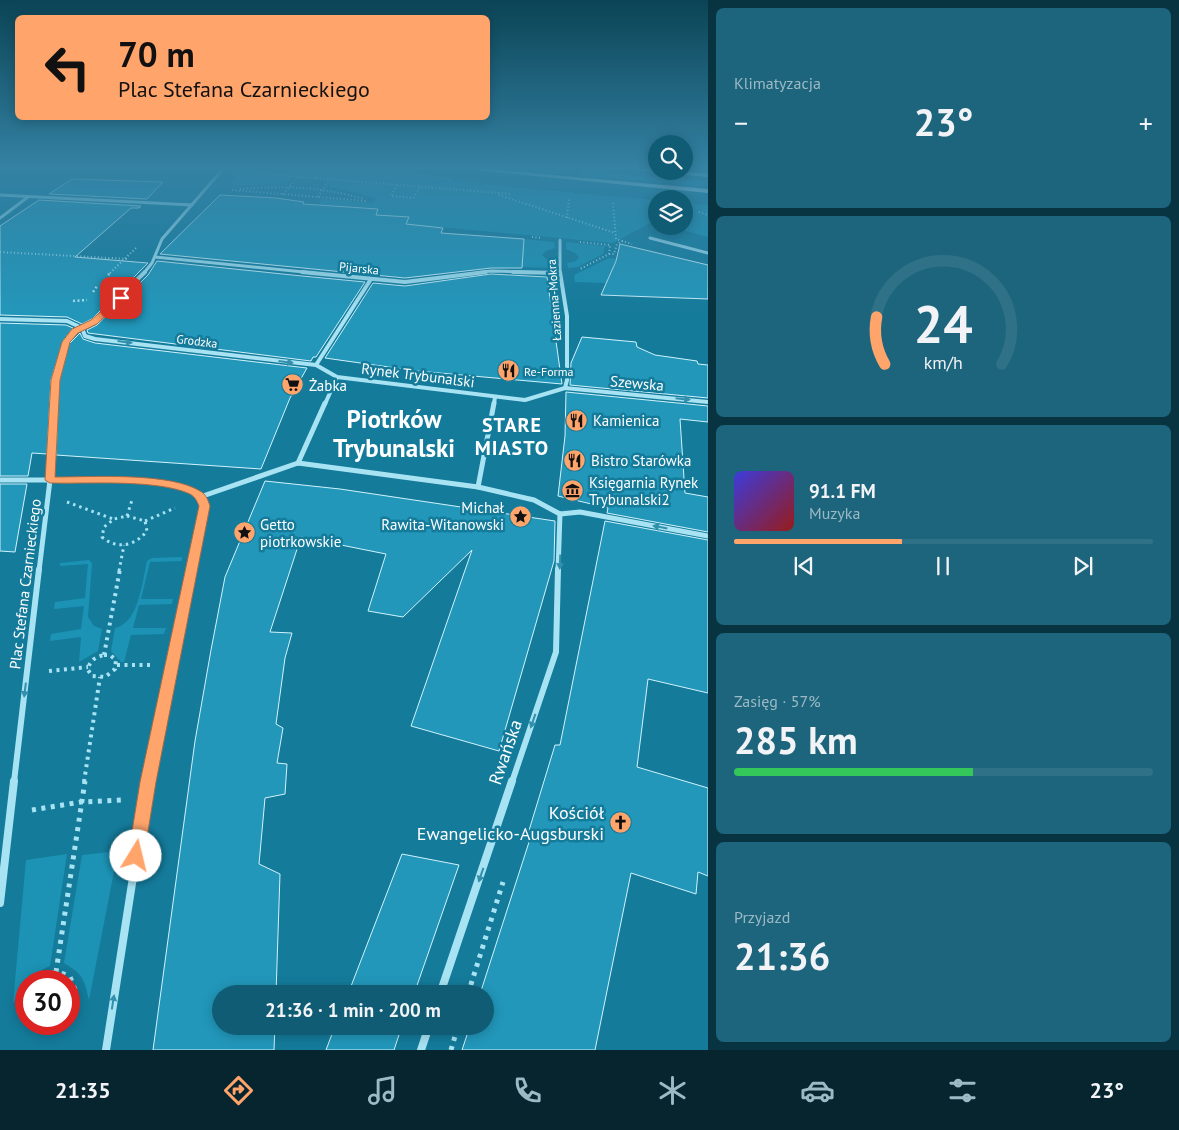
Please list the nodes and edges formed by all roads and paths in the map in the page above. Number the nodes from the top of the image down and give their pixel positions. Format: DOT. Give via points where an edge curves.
graph roads {
  1 [pos="181,218"];
  2 [pos="567,218"];
  3 [pos="614,218"];
  4 [pos="615,234"];
  5 [pos="650,238"];
  6 [pos="616,239"];
  7 [pos="560,240"];
  8 [pos="623,241"];
  9 [pos="139,244"];
  10 [pos="610,245"];
  11 [pos="0,252"];
  12 [pos="708,253"];
  13 [pos="155,257"];
  14 [pos="123,258"];
  15 [pos="560,273"];
  16 [pos="108,275"];
  17 [pos="371,279"];
  18 [pos="0,318"];
  19 [pos="82,328"];
  20 [pos="316,365"];
  21 [pos="337,378"];
  22 [pos="565,388"];
  23 [pos="496,397"];
  24 [pos="708,402"];
  25 [pos="298,463"];
  26 [pos="0,480"];
  27 [pos="50,480"];
  28 [pos="478,487"];
  29 [pos="48,496"];
  30 [pos="200,496"];
  31 [pos="560,514"];
  32 [pos="114,519"];
  33 [pos="708,536"];
  34 [pos="124,545"];
  35 [pos="104,655"];
  36 [pos="117,665"];
  37 [pos="173,665"];
  38 [pos="88,667"];
  39 [pos="27,673"];
  40 [pos="100,677"];
  41 [pos="127,800"];
  42 [pos="81,802"];
  43 [pos="32,810"];
  44 [pos="0,903"];
  45 [pos="56,970"];
  46 [pos="443,985"];
  47 [pos="426,1035"];
  48 [pos="455,1035"];
  49 [pos="106,1050"];
  50 [pos="421,1050"];
  51 [pos="451,1050"];
  1 -- 13 [label="street" via="162,239"];
  2 -- 4 [label="path"];
  3 -- 4 [label="path"];
  4 -- 6 [label="path"];
  5 -- 12 [label="street"];
  7 -- 15 [label="street, Łazienna-Mokra"];
  8 -- 10 [label="path" via="617,244 614,254 608,253"];
  9 -- 14 [label="path"];
  11 -- 14 [label="path"];
  13 -- 14 [label="path"];
  13 -- 17 [label="street, Pijarska"];
  13 -- 19 [label="street" via="121,298 94,322"];
  14 -- 16 [label="path"];
  15 -- 17 [label="street, Pijarska" via="491,272 416,282"];
  15 -- 22 [label="street, Łazienna-Mokra" via="567,316"];
  17 -- 20 [label="street"];
  18 -- 19 [label="street" via="67,320"];
  19 -- 20 [label="street, Grodzka, one-way" via="85,336 95,339"];
  19 -- 27 [label="street" via="66,342 57,373"];
  20 -- 21 [label="street, Rynek Trybunalski"];
  21 -- 23 [label="street, Rynek Trybunalski"];
  21 -- 25 [label="street"];
  22 -- 23 [label="street, Rynek Trybunalski" via="525,400"];
  22 -- 24 [label="street, Szewska, one-way"];
  23 -- 28 [label="street, Rynek Trybunalski"];
  25 -- 28 [label="street"];
  25 -- 30 [label="street"];
  26 -- 27 [label="street"];
  27 -- 29 [label="street, Plac Stefana Czarnieckiego"];
  27 -- 30 [label="street, Plac Stefana Czarnieckiego" via="161,484 189,489"];
  28 -- 31 [label="street" via="534,500"];
  29 -- 32 [label="path"];
  29 -- 39 [label="street, Plac Stefana Czarnieckiego"];
  30 -- 37 [label="street" via="205,506 204,516"];
  33 -- 31 [label="street, one-way" via="580,512"];
  31 -- 46 [label="street, Rwańska, one-way" via="556,652"];
  32 -- 34 [label="path" via="104,527 102,537 110,544"];
  32 -- 34 [label="path" via="134,516 147,526 144,536"];
  34 -- 35 [label="path"];
  35 -- 36 [label="path" via="114,657"];
  35 -- 38 [label="path" via="92,659"];
  36 -- 37 [label="path"];
  36 -- 40 [label="path" via="112,672"];
  49 -- 37 [label="street, one-way" via="148,782"];
  38 -- 39 [label="path"];
  38 -- 40 [label="path" via="92,676"];
  39 -- 44 [label="street, Plac Stefana Czarnieckiego, one-way"];
  40 -- 42 [label="path"];
  41 -- 42 [label="path"];
  42 -- 43 [label="path"];
  42 -- 45 [label="path"];
  47 -- 50 [label="street"];
  48 -- 51 [label="path"];
}
